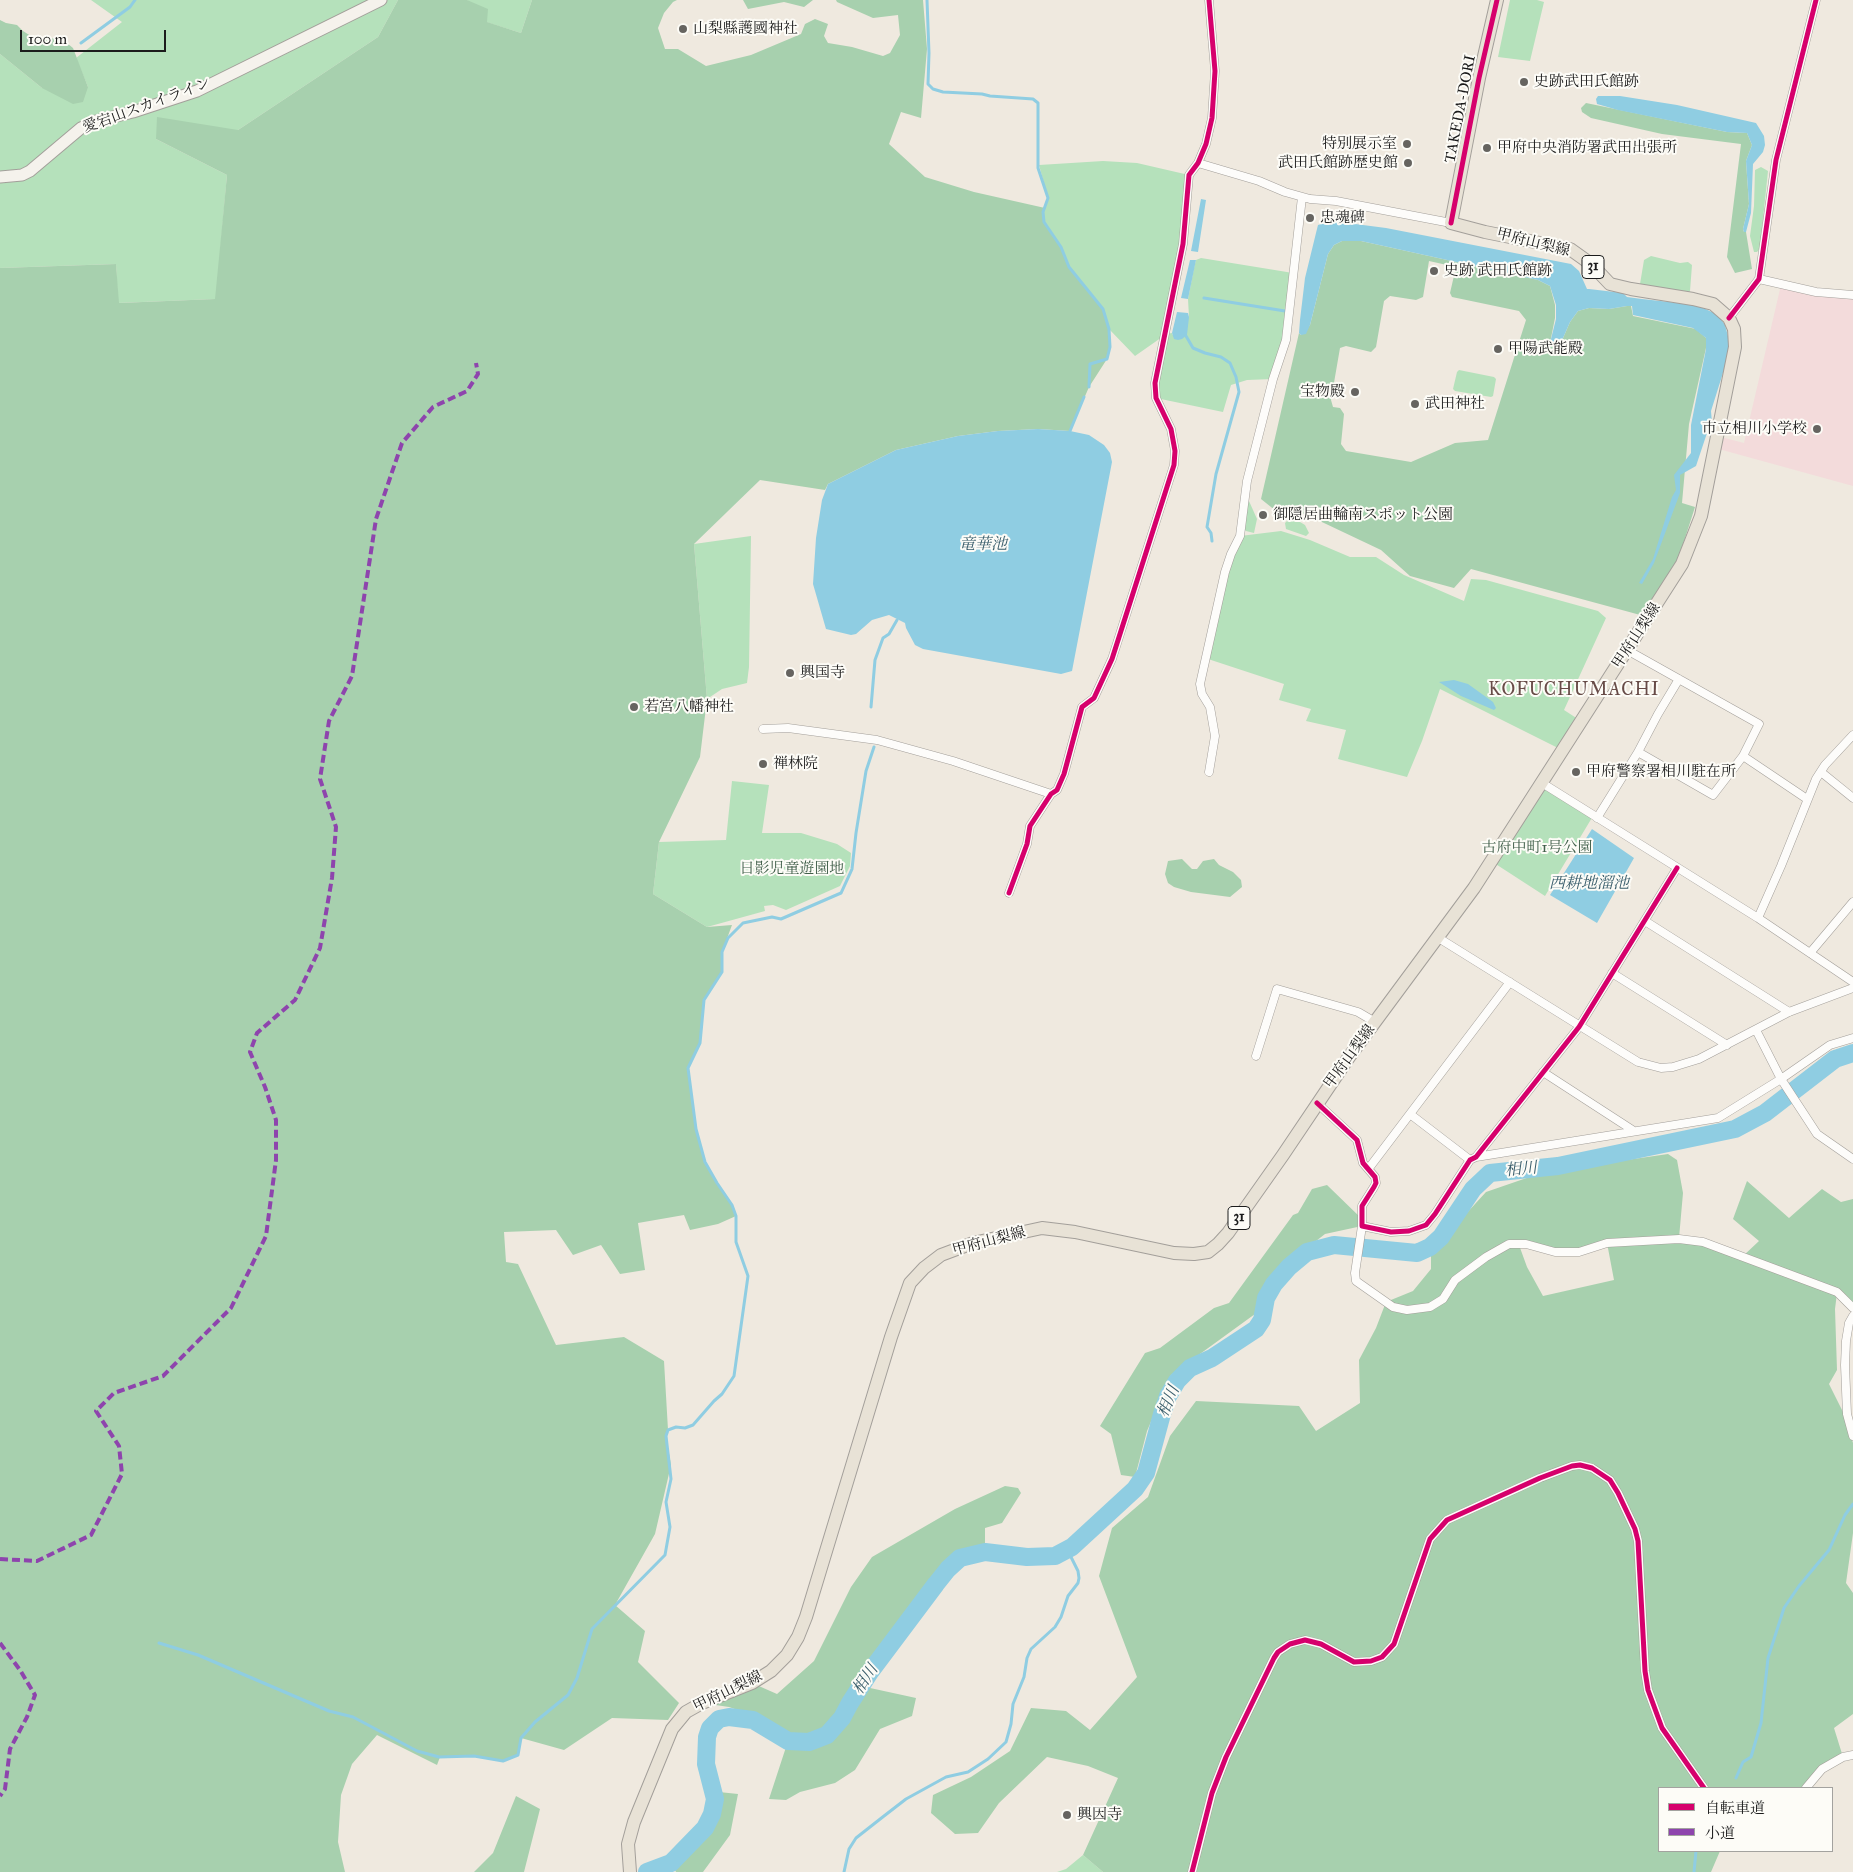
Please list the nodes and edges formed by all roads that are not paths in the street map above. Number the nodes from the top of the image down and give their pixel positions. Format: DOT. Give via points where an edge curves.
graph roads {
  1 [pos="381,0"];
  2 [pos="1209,0"];
  3 [pos="1497,0"];
  4 [pos="1816,0"];
  5 [pos="1198,163"];
  6 [pos="0,177"];
  7 [pos="1302,197"];
  8 [pos="1451,223"];
  9 [pos="1759,279"];
  10 [pos="1853,295"];
  11 [pos="1729,318"];
  12 [pos="1628,650"];
  13 [pos="1679,679"];
  14 [pos="763,729"];
  15 [pos="1853,735"];
  16 [pos="1638,752"];
  17 [pos="1743,756"];
  18 [pos="1209,772"];
  19 [pos="1821,772"];
  20 [pos="1542,783"];
  21 [pos="1051,794"];
  22 [pos="1853,798"];
  23 [pos="1807,800"];
  24 [pos="1597,818"];
  25 [pos="1677,868"];
  26 [pos="1008,893"];
  27 [pos="1853,902"];
  28 [pos="1758,918"];
  29 [pos="1645,921"];
  30 [pos="1437,938"];
  31 [pos="1810,953"];
  32 [pos="1612,973"];
  33 [pos="1510,982"];
  34 [pos="1853,982"];
  35 [pos="1853,988"];
  36 [pos="1788,1012"];
  37 [pos="1374,1022"];
  38 [pos="1579,1027"];
  39 [pos="1756,1030"];
  40 [pos="1853,1038"];
  41 [pos="1727,1045"];
  42 [pos="1256,1056"];
  43 [pos="1543,1072"];
  44 [pos="1783,1082"];
  45 [pos="1317,1103"];
  46 [pos="1410,1114"];
  47 [pos="1634,1131"];
  48 [pos="1473,1159"];
  49 [pos="1853,1159"];
  50 [pos="1369,1168"];
  51 [pos="1362,1226"];
  52 [pos="1853,1308"];
  53 [pos="1853,1316"];
  54 [pos="1853,1436"];
  55 [pos="1853,1755"];
  56 [pos="1703,1787"];
  57 [pos="1807,1787"];
  58 [pos="630,1872"];
  59 [pos="1192,1872"];
  1 -- 6 [label="main road, 愛宕山スカイライン" via="197,91 80,128 30,171"];
  2 -- 5 [label="street" via="1215,71 1212,118"];
  3 -- 8 [label="main road, TAKEDA-DORI"];
  4 -- 9 [label="street" via="1776,160"];
  5 -- 7 [label="street"];
  5 -- 21 [label="street" via="1189,174 1183,244 1155,383 1156,398 1171,429 1176,451 1174,465 1112,659 1094,698 1082,707 1064,774 1057,790"];
  7 -- 8 [label="street"];
  7 -- 18 [label="street" via="1286,340 1247,481 1240,536 1225,572 1200,684 1210,707 1216,736"];
  8 -- 11 [label="main road, 甲府山梨線 / 31" via="1570,249 1591,264 1610,284 1713,304"];
  9 -- 10 [label="street" via="1816,292"];
  9 -- 11 [label="street"];
  11 -- 12 [label="main road, 甲府山梨線 / 31" via="1735,347 1701,516 1682,564"];
  12 -- 13 [label="street"];
  12 -- 20 [label="main road, 甲府山梨線 / 31"];
  13 -- 16 [label="street"];
  13 -- 17 [label="street" via="1759,724"];
  14 -- 21 [label="street" via="788,728 877,740"];
  15 -- 19 [label="street"];
  16 -- 17 [label="street" via="1712,795"];
  16 -- 24 [label="street"];
  17 -- 23 [label="street"];
  19 -- 22 [label="street"];
  19 -- 23 [label="street"];
  20 -- 24 [label="street"];
  20 -- 30 [label="main road, 甲府山梨線 / 31" via="1474,888"];
  21 -- 26 [label="street" via="1030,826 1028,844"];
  23 -- 28 [label="street"];
  24 -- 25 [label="street"];
  25 -- 28 [label="street"];
  25 -- 29 [label="street"];
  27 -- 31 [label="street"];
  28 -- 31 [label="street"];
  29 -- 32 [label="street"];
  29 -- 36 [label="street"];
  30 -- 33 [label="street"];
  30 -- 37 [label="main road, 甲府山梨線 / 31"];
  31 -- 34 [label="street"];
  32 -- 38 [label="street"];
  32 -- 41 [label="street"];
  33 -- 38 [label="street"];
  33 -- 46 [label="street"];
  35 -- 36 [label="street"];
  36 -- 39 [label="street"];
  37 -- 42 [label="street" via="1358,1012 1277,990"];
  37 -- 45 [label="main road, 甲府山梨線 / 31"];
  38 -- 41 [label="street" via="1638,1062 1661,1068 1686,1064"];
  38 -- 43 [label="street"];
  39 -- 41 [label="street"];
  39 -- 44 [label="street"];
  40 -- 44 [label="street" via="1830,1045"];
  43 -- 47 [label="street"];
  43 -- 48 [label="street"];
  44 -- 47 [label="street" via="1718,1118"];
  44 -- 49 [label="street" via="1817,1134"];
  45 -- 50 [label="street" via="1357,1140 1361,1158"];
  45 -- 58 [label="main road, 甲府山梨線 / 31" via="1228,1233 1208,1252 1174,1253 1042,1228 973,1243 941,1255 924,1268 910,1284 891,1337 798,1638 771,1671 752,1683 686,1712 672,1729 634,1822 628,1844"];
  46 -- 48 [label="street"];
  46 -- 50 [label="street"];
  47 -- 48 [label="street"];
  48 -- 51 [label="street" via="1426,1225 1391,1232"];
  50 -- 51 [label="street" via="1376,1183 1362,1206"];
  51 -- 52 [label="street" via="1356,1281 1393,1307 1407,1310 1443,1300 1455,1280 1509,1244 1526,1244 1555,1252 1579,1252 1607,1243 1679,1239 1703,1242 1837,1292"];
  53 -- 54 [label="street" via="1846,1341 1845,1365 1847,1414"];
  55 -- 57 [label="street" via="1822,1769"];
  56 -- 59 [label="street" via="1662,1728 1648,1690 1635,1529 1610,1480 1592,1468 1572,1466 1447,1520 1430,1539 1394,1644 1382,1657 1354,1662 1321,1644 1305,1640 1278,1652 1226,1757 1212,1794"];
}
